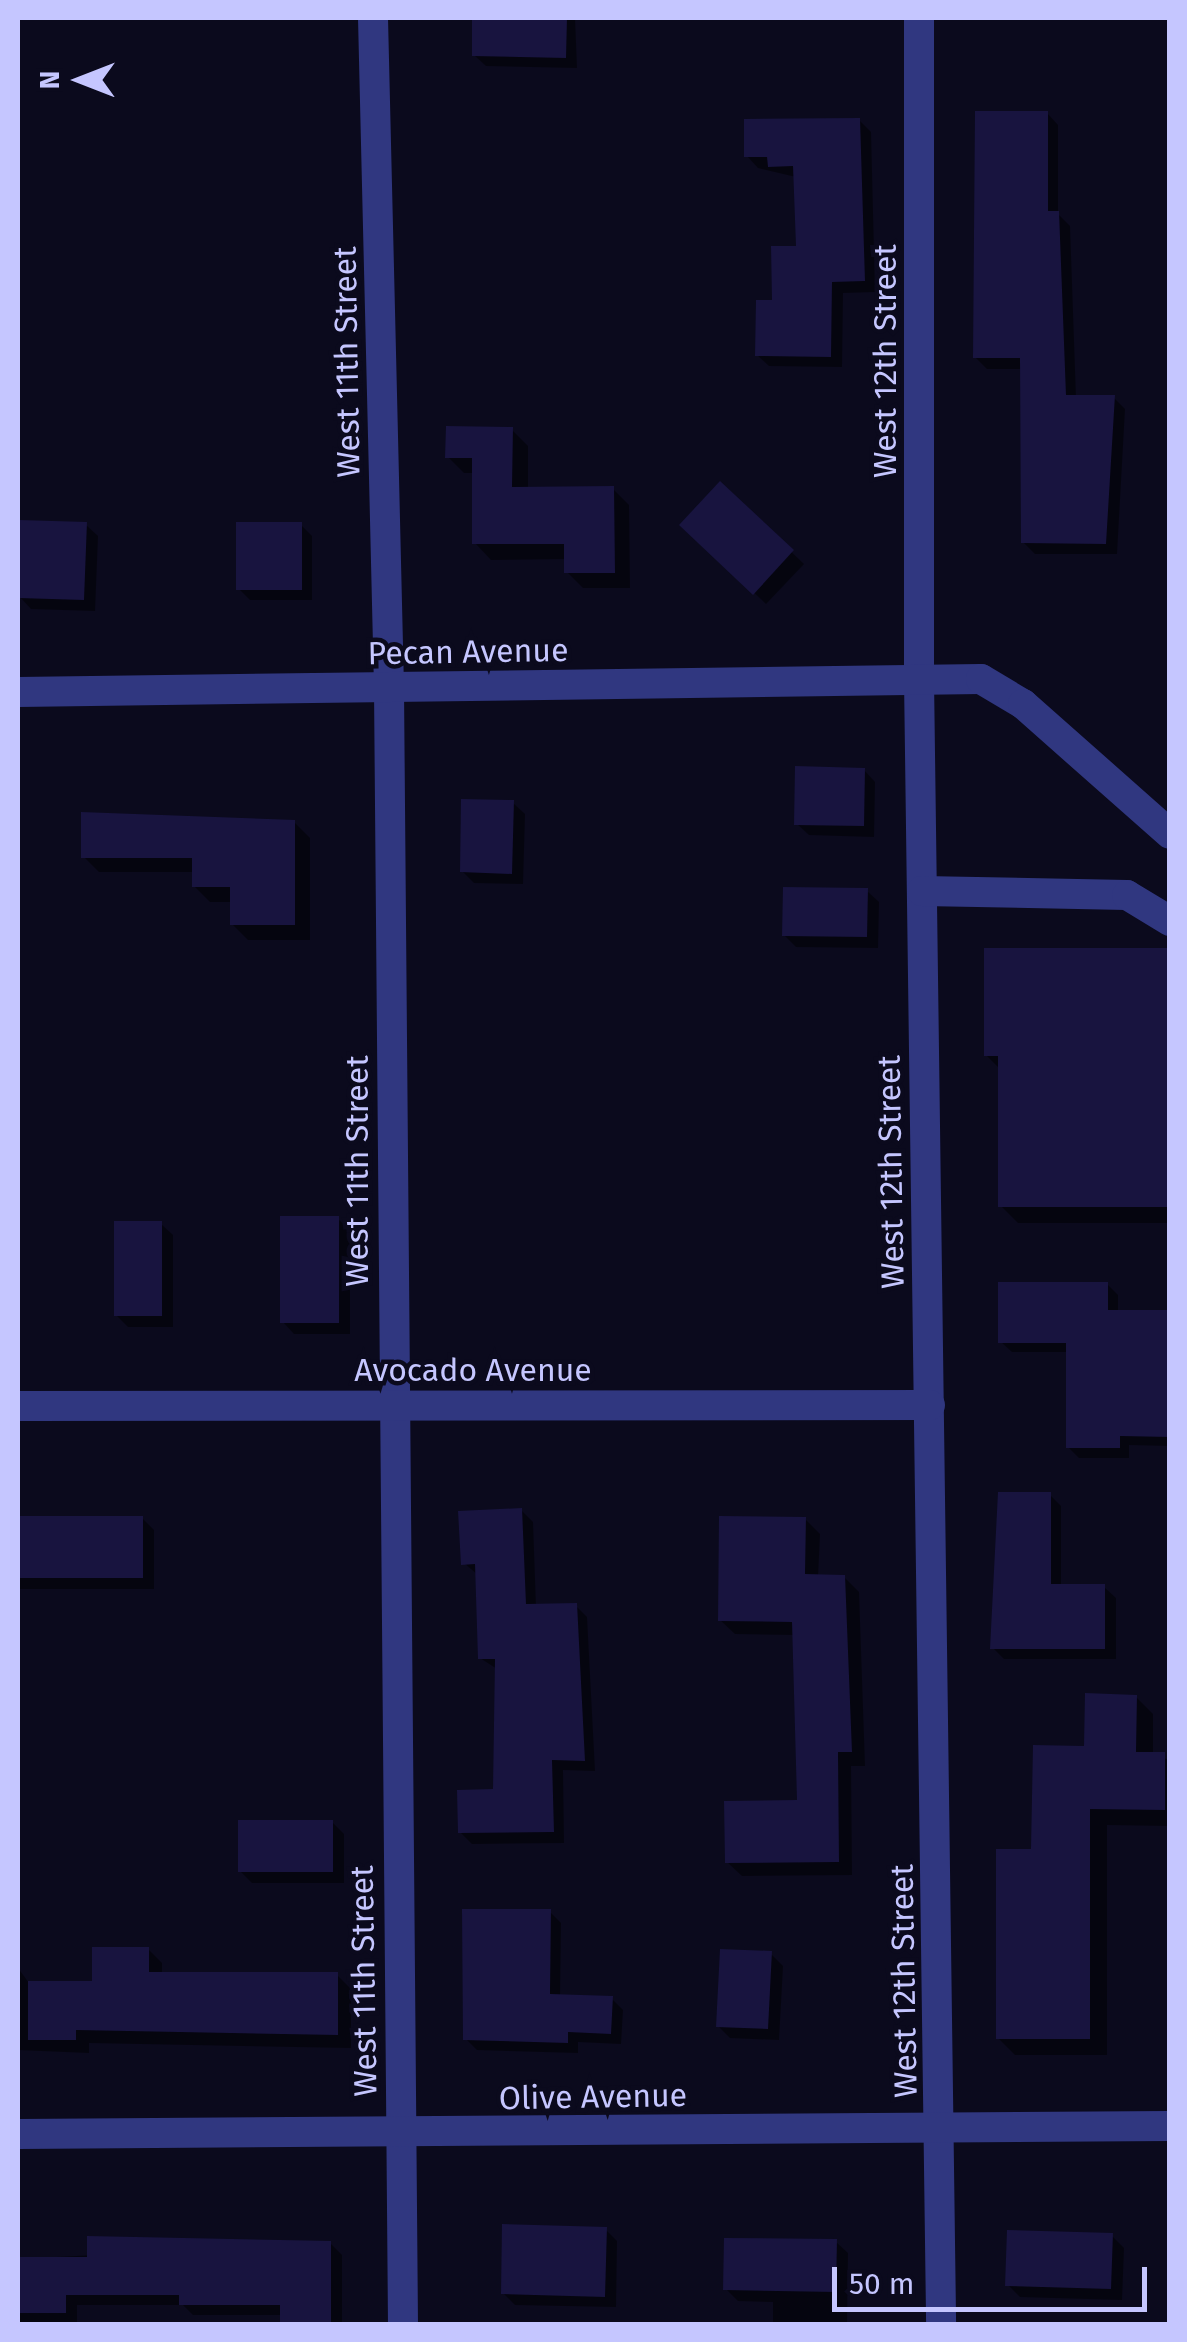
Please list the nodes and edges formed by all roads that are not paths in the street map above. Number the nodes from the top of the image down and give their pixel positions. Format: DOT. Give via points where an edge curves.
graph roads {
  1 [pos="373,18"];
  2 [pos="918,18"];
  3 [pos="919,679"];
  4 [pos="389,688"];
  5 [pos="18,692"];
  6 [pos="1170,834"];
  7 [pos="922,892"];
  8 [pos="1170,921"];
  9 [pos="393,1404"];
  10 [pos="930,1405"];
  11 [pos="18,1406"];
  12 [pos="1170,2126"];
  13 [pos="941,2128"];
  14 [pos="18,2134"];
  15 [pos="400,2135"];
  16 [pos="403,2324"];
  17 [pos="941,2324"];
  1 -- 4 [label="street, West 11th Street"];
  2 -- 3 [label="street, West 12th Street"];
  3 -- 4 [label="street, Pecan Avenue"];
  3 -- 6 [label="street, Pecan Avenue" via="981,679 1024,704"];
  3 -- 7 [label="street, West 12th Street"];
  4 -- 5 [label="street, Pecan Avenue"];
  4 -- 9 [label="street, West 11th Street"];
  7 -- 8 [label="street" via="1127,895"];
  7 -- 10 [label="street, West 12th Street"];
  9 -- 10 [label="street, Avocado Avenue"];
  9 -- 11 [label="street, Avocado Avenue"];
  9 -- 15 [label="street, West 11th Street"];
  10 -- 13 [label="street, West 12th Street"];
  12 -- 13 [label="street, Olive Avenue"];
  13 -- 15 [label="street, Olive Avenue"];
  13 -- 17 [label="street, West 12th Street"];
  14 -- 15 [label="street, Olive Avenue"];
  15 -- 16 [label="street, West 11th Street"];
}
